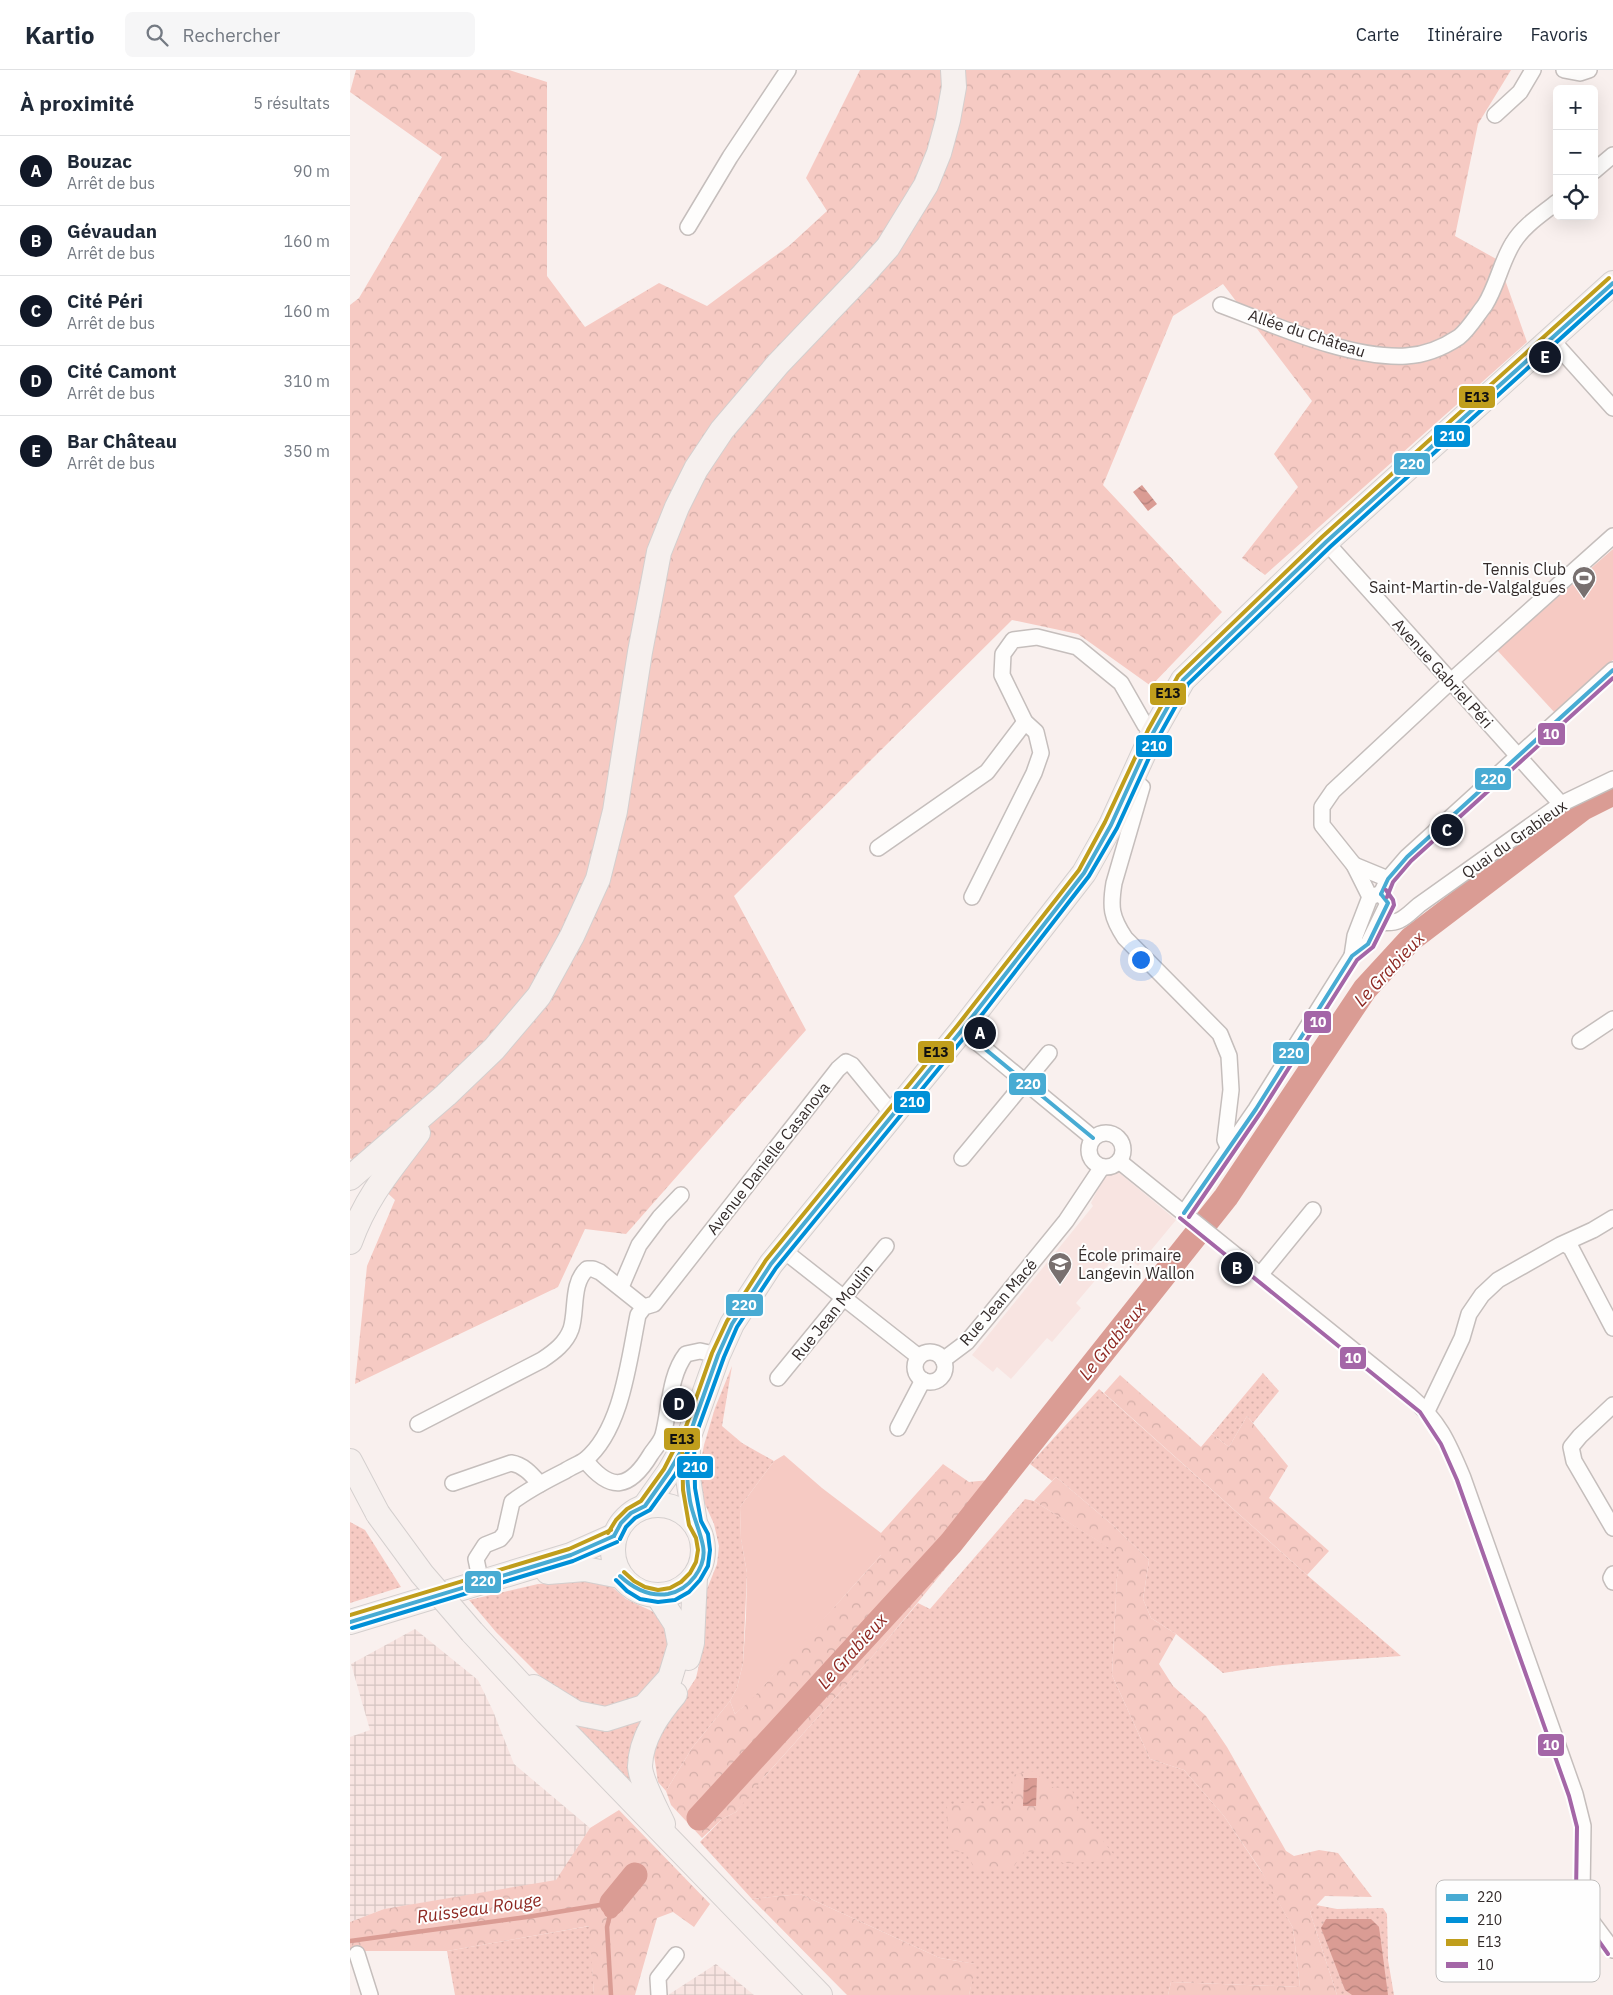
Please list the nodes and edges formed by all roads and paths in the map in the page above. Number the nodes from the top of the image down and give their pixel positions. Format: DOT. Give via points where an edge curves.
graph roads {
  1 [pos="788,70"];
  2 [pos="954,70"];
  3 [pos="1533,70"];
  4 [pos="1564,70"];
  5 [pos="1589,70"];
  6 [pos="1495,116"];
  7 [pos="1613,155"];
  8 [pos="1598,168"];
  9 [pos="1553,205"];
  10 [pos="688,227"];
  11 [pos="1613,283"];
  12 [pos="1221,305"];
  13 [pos="1551,339"];
  14 [pos="1613,408"];
  15 [pos="1613,536"];
  16 [pos="1326,542"];
  17 [pos="1613,670"];
  18 [pos="1451,681"];
  19 [pos="1025,722"];
  20 [pos="1152,733"];
  21 [pos="1518,756"];
  22 [pos="1132,779"];
  23 [pos="1613,779"];
  24 [pos="1561,804"];
  25 [pos="878,848"];
  26 [pos="1354,866"];
  27 [pos="1388,879"];
  28 [pos="972,897"];
  29 [pos="1379,898"];
  30 [pos="1419,905"];
  31 [pos="1380,922"];
  32 [pos="1352,956"];
  33 [pos="1613,1019"];
  34 [pos="962,1030"];
  35 [pos="1580,1041"];
  36 [pos="1049,1053"];
  37 [pos="1025,1082"];
  38 [pos="446,1096"];
  39 [pos="893,1115"];
  40 [pos="1093,1138"];
  41 [pos="1229,1149"];
  42 [pos="962,1158"];
  43 [pos="1119,1161"];
  44 [pos="1102,1167"];
  45 [pos="350,1178"];
  46 [pos="681,1195"];
  47 [pos="1313,1210"];
  48 [pos="1187,1216"];
  49 [pos="1613,1218"];
  50 [pos="350,1242"];
  51 [pos="1565,1244"];
  52 [pos="886,1246"];
  53 [pos="783,1250"];
  54 [pos="1260,1275"];
  55 [pos="621,1287"];
  56 [pos="844,1298"];
  57 [pos="644,1307"];
  58 [pos="1613,1328"];
  59 [pos="718,1355"];
  60 [pos="920,1357"];
  61 [pos="943,1360"];
  62 [pos="778,1378"];
  63 [pos="934,1383"];
  64 [pos="1613,1405"];
  65 [pos="1427,1411"];
  66 [pos="418,1424"];
  67 [pos="898,1428"];
  68 [pos="688,1438"];
  69 [pos="585,1460"];
  70 [pos="350,1461"];
  71 [pos="453,1483"];
  72 [pos="540,1484"];
  73 [pos="645,1506"];
  74 [pos="695,1523"];
  75 [pos="1613,1528"];
  76 [pos="614,1536"];
  77 [pos="1613,1574"];
  78 [pos="509,1575"];
  79 [pos="620,1576"];
  80 [pos="695,1577"];
  81 [pos="1613,1582"];
  82 [pos="481,1583"];
  83 [pos="658,1596"];
  84 [pos="350,1622"];
  85 [pos="500,1663"];
  86 [pos="668,1837"];
  87 [pos="1582,1880"];
  88 [pos="1600,1932"];
  89 [pos="1613,1950"];
  90 [pos="357,1954"];
  91 [pos="676,1955"];
  92 [pos="370,1995"];
  93 [pos="659,1995"];
  94 [pos="820,1995"];
  1 -- 10 [label="street"];
  2 -- 38 [label="main road" via="954,87 939,153 926,185 888,246 778,364 722,430 676,507 659,552 615,811 598,879 572,936 538,996 494,1049"];
  3 -- 6 [label="street" via="1520,92"];
  4 -- 5 [label="street" via="1580,73"];
  7 -- 8 [label="street"];
  9 -- 12 [label="street, Allée du Château" via="1524,228 1512,244 1491,296 1461,336 1424,353 1406,356 1362,353"];
  11 -- 13 [label="main road"];
  13 -- 14 [label="street"];
  13 -- 16 [label="main road"];
  15 -- 18 [label="street"];
  16 -- 18 [label="street, Avenue Gabriel Péri"];
  16 -- 20 [label="main road" via="1183,680"];
  17 -- 21 [label="street"];
  18 -- 21 [label="street, Avenue Gabriel Péri"];
  18 -- 26 [label="street" via="1333,791 1322,807 1322,825"];
  19 -- 20 [label="street" via="1002,675 1003,654 1013,640 1037,637 1077,647 1121,683"];
  19 -- 25 [label="street" via="987,772"];
  19 -- 28 [label="street" via="1036,732 1041,753 1034,774"];
  20 -- 22 [label="main road"];
  21 -- 24 [label="street, Avenue Gabriel Péri"];
  21 -- 27 [label="street" via="1407,857"];
  22 -- 34 [label="main road" via="1084,873"];
  22 -- 41 [label="street" via="1142,788 1114,882 1112,913 1125,938 1220,1034 1229,1056 1231,1090 1225,1140"];
  23 -- 24 [label="street, Quai du Grabieux"];
  24 -- 30 [label="street, Quai du Grabieux"];
  26 -- 27 [label="street"];
  26 -- 29 [label="street"];
  27 -- 29 [label="street"];
  29 -- 30 [label="street" via="1397,906"];
  29 -- 31 [label="street"];
  29 -- 32 [label="street" via="1355,936"];
  30 -- 31 [label="street, Quai du Grabieux" via="1400,921"];
  31 -- 32 [label="street" via="1368,944"];
  32 -- 41 [label="street"];
  33 -- 35 [label="street"];
  34 -- 37 [label="street"];
  34 -- 39 [label="main road"];
  36 -- 37 [label="street"];
  37 -- 40 [label="street"];
  37 -- 42 [label="street"];
  38 -- 45 [label="main road"];
  38 -- 50 [label="main road" via="374,1191"];
  39 -- 53 [label="main road"];
  39 -- 57 [label="street, Avenue Danielle Casanova" via="846,1062 654,1304"];
  40 -- 43 [label="street" via="1102,1133 1117,1136 1123,1146"];
  40 -- 44 [label="street" via="1090,1155"];
  41 -- 48 [label="street"];
  43 -- 44 [label="street"];
  43 -- 48 [label="street"];
  44 -- 61 [label="street, Rue Jean Macé" via="1066,1221 992,1312 967,1342"];
  46 -- 55 [label="street" via="640,1245"];
  47 -- 54 [label="street"];
  48 -- 54 [label="street"];
  49 -- 51 [label="street"];
  51 -- 58 [label="street" via="1571,1248"];
  51 -- 65 [label="street" via="1498,1280 1482,1295 1469,1314 1462,1338"];
  52 -- 56 [label="street, Rue Jean Moulin"];
  53 -- 56 [label="street"];
  53 -- 59 [label="main road" via="732,1324"];
  54 -- 65 [label="street"];
  55 -- 57 [label="street"];
  55 -- 66 [label="street" via="600,1272 586,1270 579,1279 571,1328 552,1354"];
  56 -- 60 [label="street"];
  56 -- 62 [label="street, Rue Jean Moulin"];
  57 -- 69 [label="street" via="638,1316 617,1412 599,1444"];
  59 -- 68 [label="main road"];
  59 -- 69 [label="street" via="686,1354 680,1362 663,1437 642,1470 631,1480 605,1480"];
  60 -- 61 [label="street" via="932,1353"];
  60 -- 63 [label="street" via="915,1366 918,1377"];
  61 -- 63 [label="street" via="944,1371"];
  63 -- 67 [label="street"];
  64 -- 75 [label="street" via="1571,1447 1574,1461"];
  65 -- 87 [label="street" via="1450,1445 1463,1478 1575,1794 1583,1826"];
  68 -- 73 [label="main road"];
  68 -- 74 [label="main road" via="688,1478"];
  69 -- 72 [label="street"];
  70 -- 85 [label="main road, bridge" via="378,1514 422,1574"];
  71 -- 72 [label="street" via="511,1463 524,1468"];
  72 -- 82 [label="street" via="512,1502 507,1509 505,1533 500,1539 485,1545 476,1559"];
  73 -- 74 [label="main road" via="659,1504 672,1507"];
  73 -- 76 [label="main road" via="631,1513"];
  74 -- 80 [label="main road" via="702,1536 704,1550 702,1564"];
  76 -- 78 [label="main road" via="571,1555"];
  76 -- 79 [label="main road" via="612,1550"];
  77 -- 81 [label="street" via="1610,1578"];
  78 -- 79 [label="main road" via="585,1569"];
  78 -- 82 [label="main road"];
  79 -- 83 [label="main road" via="643,1593"];
  80 -- 83 [label="main road" via="672,1594"];
  80 -- 86 [label="main road" via="692,1643 678,1690 655,1718 640,1767"];
  82 -- 84 [label="main road"];
  83 -- 85 [label="main road" via="676,1624 680,1645 670,1678 644,1707 606,1719 576,1713"];
  85 -- 86 [label="main road"];
  86 -- 94 [label="main road"];
  88 -- 89 [label="street"];
  90 -- 92 [label="street"];
  91 -- 93 [label="street" via="658,1978"];
}
